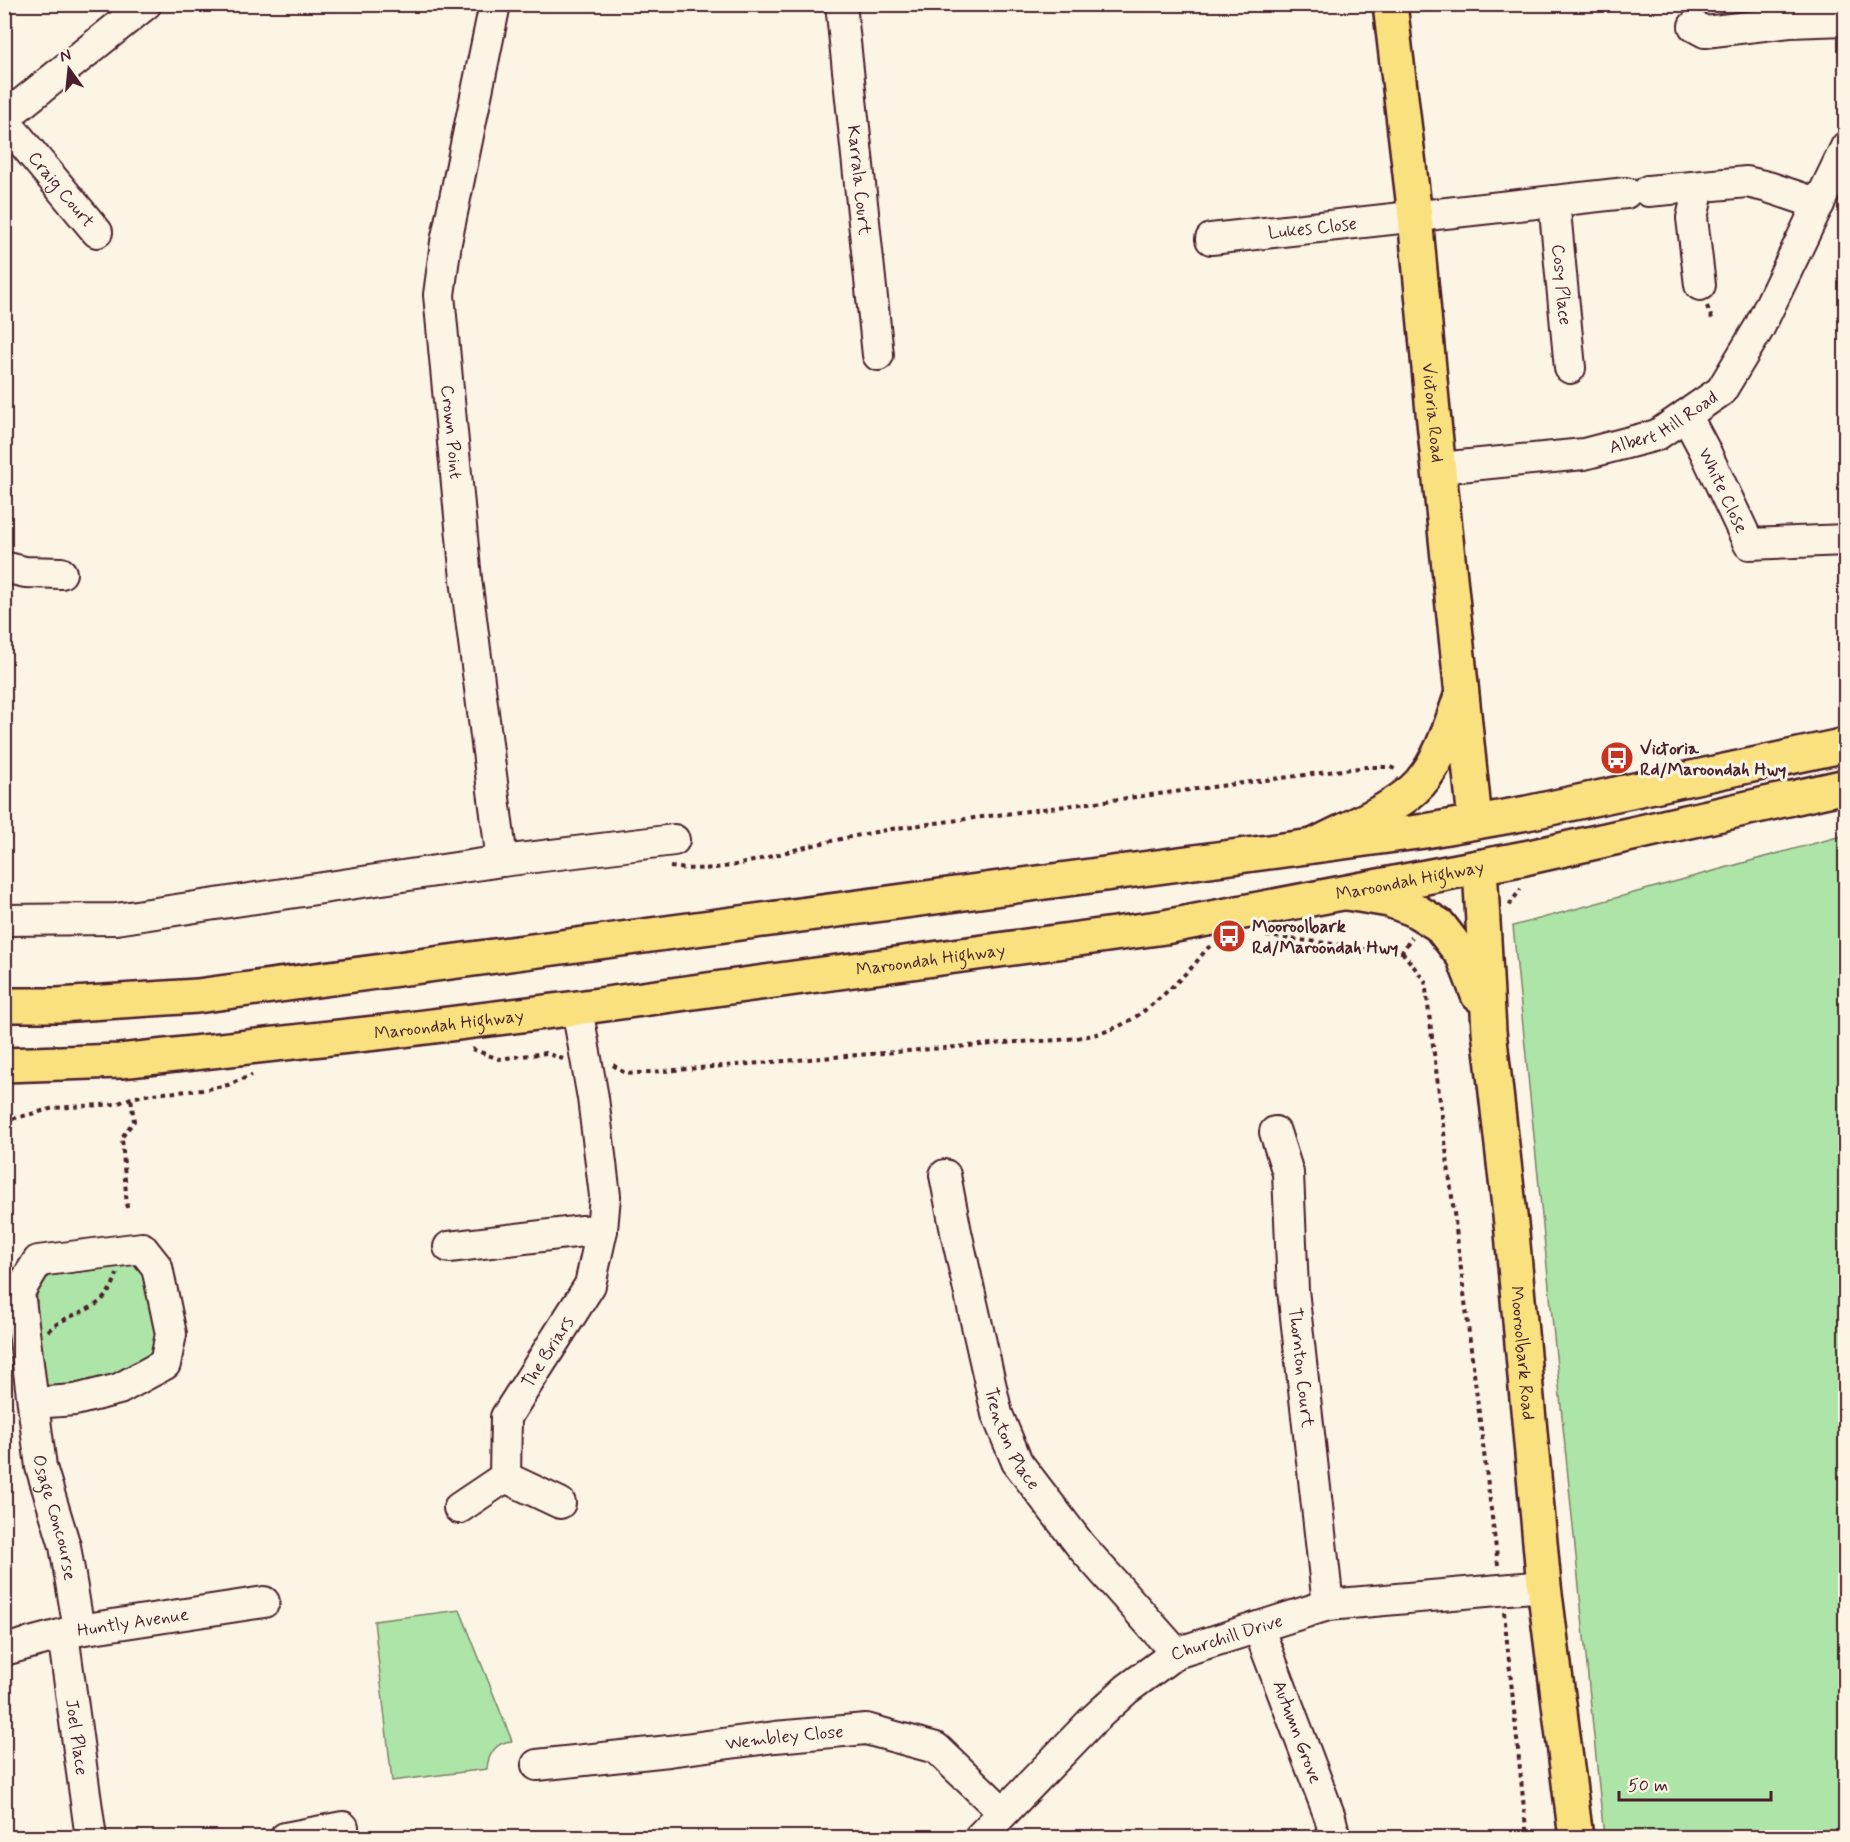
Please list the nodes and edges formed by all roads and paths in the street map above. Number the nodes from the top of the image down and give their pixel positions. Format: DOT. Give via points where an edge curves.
graph roads {
  1 [pos="146,4"];
  2 [pos="495,4"];
  3 [pos="841,4"];
  4 [pos="1390,4"];
  5 [pos="1845,20"];
  6 [pos="1694,26"];
  7 [pos="4,119"];
  8 [pos="1845,147"];
  9 [pos="1699,187"];
  10 [pos="1554,201"];
  11 [pos="1820,204"];
  12 [pos="1415,216"];
  13 [pos="97,232"];
  14 [pos="1211,239"];
  15 [pos="1700,285"];
  16 [pos="878,355"];
  17 [pos="1570,368"];
  18 [pos="1686,415"];
  19 [pos="1438,468"];
  20 [pos="1845,540"];
  21 [pos="4,567"];
  22 [pos="61,573"];
  23 [pos="1839,687"];
  24 [pos="1462,692"];
  25 [pos="1845,696"];
  26 [pos="1845,745"];
  27 [pos="1420,783"];
  28 [pos="1845,786"];
  29 [pos="1475,821"];
  30 [pos="674,840"];
  31 [pos="645,843"];
  32 [pos="1312,846"];
  33 [pos="502,861"];
  34 [pos="1480,867"];
  35 [pos="1344,893"];
  36 [pos="1427,918"];
  37 [pos="4,920"];
  38 [pos="1256,935"];
  39 [pos="1213,944"];
  40 [pos="1402,952"];
  41 [pos="4,1005"];
  42 [pos="576,1008"];
  43 [pos="1489,1031"];
  44 [pos="466,1046"];
  45 [pos="586,1059"];
  46 [pos="4,1065"];
  47 [pos="262,1071"];
  48 [pos="131,1098"];
  49 [pos="4,1121"];
  50 [pos="1275,1132"];
  51 [pos="945,1174"];
  52 [pos="127,1208"];
  53 [pos="602,1230"];
  54 [pos="449,1247"];
  55 [pos="118,1269"];
  56 [pos="43,1338"];
  57 [pos="33,1403"];
  58 [pos="506,1477"];
  59 [pos="560,1503"];
  60 [pos="459,1508"];
  61 [pos="1544,1586"];
  62 [pos="1501,1589"];
  63 [pos="264,1602"];
  64 [pos="1328,1605"];
  65 [pos="1258,1627"];
  66 [pos="71,1632"];
  67 [pos="4,1650"];
  68 [pos="1176,1653"];
  69 [pos="537,1765"];
  70 [pos="1003,1812"];
  71 [pos="343,1827"];
  72 [pos="91,1838"];
  73 [pos="285,1838"];
  74 [pos="979,1838"];
  75 [pos="1335,1838"];
  76 [pos="1527,1838"];
  77 [pos="1576,1838"];
  1 -- 7 [label="street"];
  2 -- 33 [label="street, Crown Point" via="446,242 439,295 466,579"];
  3 -- 16 [label="street, Karrala Court"];
  4 -- 12 [label="main road, Victoria Road"];
  5 -- 6 [label="street" via="1705,32"];
  7 -- 13 [label="street, Craig Court"];
  8 -- 11 [label="street, Albert Hill Road"];
  9 -- 10 [label="street"];
  9 -- 11 [label="street" via="1747,182"];
  9 -- 15 [label="street" via="1692,218"];
  10 -- 12 [label="street"];
  10 -- 17 [label="street, Cosy Place"];
  11 -- 18 [label="street, Albert Hill Road" via="1759,328 1721,391"];
  12 -- 14 [label="street, Lukes Close"];
  12 -- 19 [label="main road, Victoria Road"];
  18 -- 19 [label="street, Albert Hill Road" via="1658,435 1584,454"];
  18 -- 20 [label="street, White Close" via="1749,544"];
  19 -- 24 [label="main road, Victoria Road"];
  21 -- 22 [label="street"];
  23 -- 25 [label="path"];
  24 -- 27 [label="main road" via="1447,736"];
  24 -- 29 [label="main road, Victoria Road"];
  26 -- 29 [label="main road"];
  27 -- 31 [label="path" via="1390,767 1366,767 897,828 727,868 688,870 660,866 647,857"];
  27 -- 32 [label="main road" via="1399,801"];
  28 -- 34 [label="main road, Maroondah Highway"];
  29 -- 32 [label="main road"];
  29 -- 34 [label="main road, Victoria Road"];
  30 -- 31 [label="street"];
  31 -- 33 [label="street"];
  32 -- 41 [label="main road" via="197,996"];
  33 -- 37 [label="street" via="116,918"];
  34 -- 35 [label="main road, Maroondah Highway"];
  34 -- 43 [label="main road, Mooroolbark Road"];
  35 -- 36 [label="main road" via="1389,900"];
  35 -- 42 [label="main road, Maroondah Highway" via="1165,927"];
  36 -- 40 [label="path"];
  36 -- 43 [label="main road" via="1439,925 1463,956"];
  38 -- 40 [label="path"];
  39 -- 45 [label="path" via="1142,1013 1116,1028 1091,1035 626,1074 603,1058"];
  40 -- 62 [label="path" via="1425,981"];
  42 -- 45 [label="street, The Briars"];
  42 -- 46 [label="main road, Maroondah Highway" via="120,1061"];
  43 -- 61 [label="main road, Mooroolbark Road"];
  44 -- 45 [label="path" via="499,1059 546,1053 571,1062"];
  45 -- 53 [label="street, The Briars" via="605,1196"];
  47 -- 48 [label="path" via="228,1085"];
  48 -- 49 [label="path" via="116,1104 54,1108"];
  48 -- 52 [label="path" via="134,1121 122,1137"];
  50 -- 64 [label="street, Thornton Court" via="1288,1173 1293,1290"];
  51 -- 68 [label="street, Trenton Place" via="997,1414 1017,1461 1082,1546"];
  53 -- 54 [label="street"];
  53 -- 58 [label="street, The Briars" via="590,1286 506,1417"];
  55 -- 56 [label="path" via="114,1282 96,1306 58,1322"];
  57 -- 57 [label="street, Osage Concourse" via="19,1292 38,1261 142,1248 157,1267 171,1334 165,1364 119,1389 75,1400"];
  57 -- 66 [label="street, Osage Concourse" via="41,1467 65,1546"];
  58 -- 59 [label="street"];
  58 -- 60 [label="street"];
  61 -- 62 [label="street, Churchill Drive"];
  61 -- 77 [label="main road, Mooroolbark Road"];
  62 -- 64 [label="street, Churchill Drive"];
  62 -- 76 [label="path"];
  63 -- 66 [label="street, Huntly Avenue"];
  64 -- 65 [label="street, Churchill Drive"];
  65 -- 68 [label="street, Churchill Drive"];
  65 -- 75 [label="street, Autumn Grove"];
  66 -- 67 [label="street, Huntly Avenue"];
  66 -- 72 [label="street, Joel Place"];
  68 -- 70 [label="street, Churchill Drive" via="1093,1720"];
  69 -- 70 [label="street, Wembley Close" via="866,1729 936,1748"];
  70 -- 74 [label="street, Churchill Drive"];
  71 -- 73 [label="street"];
}
